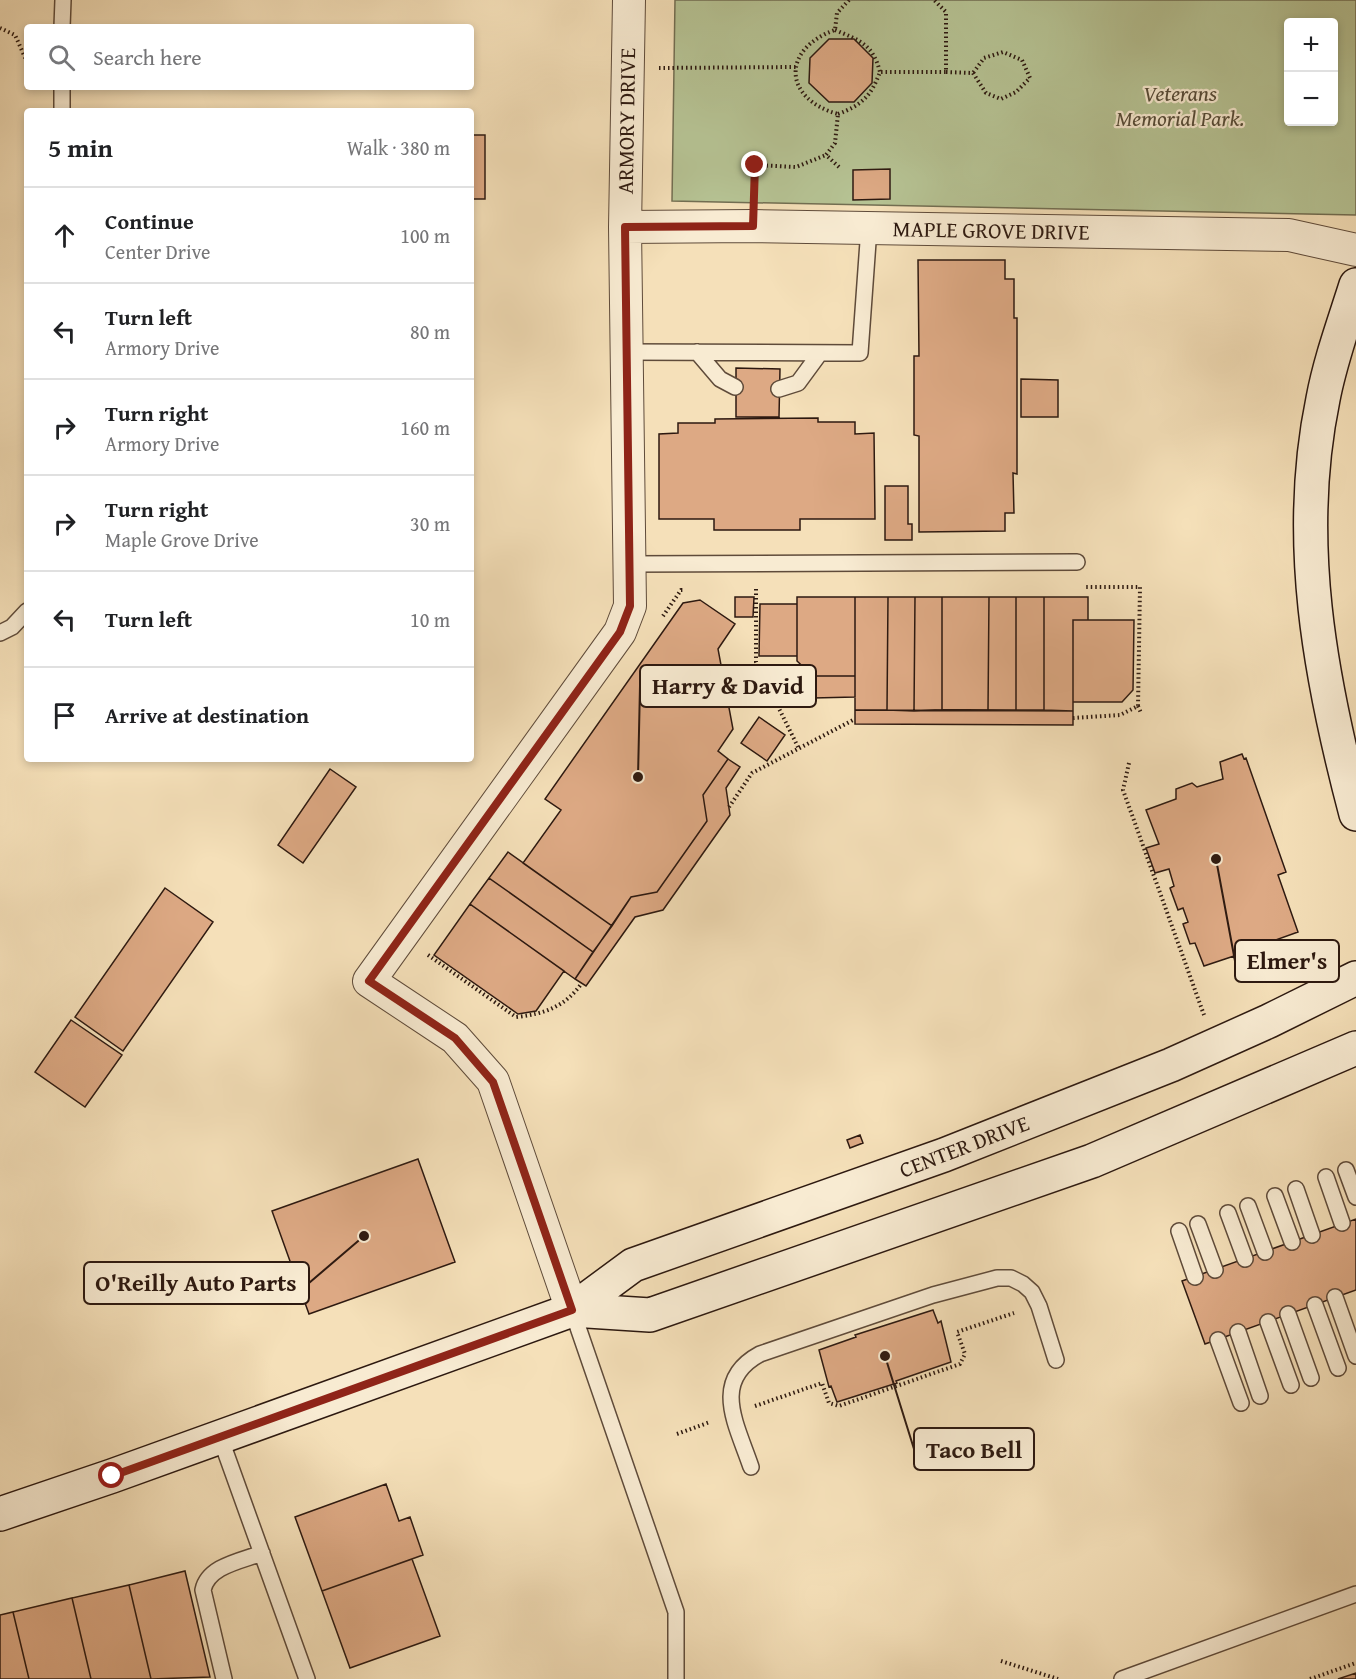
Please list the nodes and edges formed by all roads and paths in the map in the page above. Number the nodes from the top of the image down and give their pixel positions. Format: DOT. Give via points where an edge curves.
graph roads {
  1 [pos="63,0"];
  2 [pos="629,0"];
  3 [pos="849,0"];
  4 [pos="934,0"];
  5 [pos="62,24"];
  6 [pos="0,28"];
  7 [pos="835,30"];
  8 [pos="24,55"];
  9 [pos="796,67"];
  10 [pos="627,69"];
  11 [pos="880,72"];
  12 [pos="946,72"];
  13 [pos="973,73"];
  14 [pos="62,90"];
  15 [pos="62,108"];
  16 [pos="838,114"];
  17 [pos="826,155"];
  18 [pos="839,167"];
  19 [pos="753,226"];
  20 [pos="625,227"];
  21 [pos="869,228"];
  22 [pos="1356,250"];
  23 [pos="1356,285"];
  24 [pos="626,352"];
  25 [pos="697,352"];
  26 [pos="820,353"];
  27 [pos="735,387"];
  28 [pos="779,389"];
  29 [pos="1077,561"];
  30 [pos="629,564"];
  31 [pos="1082,587"];
  32 [pos="746,589"];
  33 [pos="756,589"];
  34 [pos="768,589"];
  35 [pos="692,590"];
  36 [pos="24,614"];
  37 [pos="661,619"];
  38 [pos="0,633"];
  39 [pos="1138,706"];
  40 [pos="1141,713"];
  41 [pos="1073,718"];
  42 [pos="855,719"];
  43 [pos="798,747"];
  44 [pos="1129,763"];
  45 [pos="729,807"];
  46 [pos="1356,814"];
  47 [pos="433,945"];
  48 [pos="1356,978"];
  49 [pos="582,983"];
  50 [pos="1205,1017"];
  51 [pos="1356,1048"];
  52 [pos="1346,1170"];
  53 [pos="1326,1177"];
  54 [pos="1296,1189"];
  55 [pos="1275,1196"];
  56 [pos="1356,1197"];
  57 [pos="1248,1206"];
  58 [pos="1228,1213"];
  59 [pos="1342,1223"];
  60 [pos="1198,1224"];
  61 [pos="1179,1231"];
  62 [pos="1312,1235"];
  63 [pos="1292,1242"];
  64 [pos="1265,1252"];
  65 [pos="1245,1259"];
  66 [pos="1215,1270"];
  67 [pos="1195,1277"];
  68 [pos="1335,1298"];
  69 [pos="1315,1305"];
  70 [pos="572,1310"];
  71 [pos="1018,1311"];
  72 [pos="1288,1314"];
  73 [pos="1268,1322"];
  74 [pos="1238,1332"];
  75 [pos="1218,1340"];
  76 [pos="1356,1356"];
  77 [pos="1056,1360"];
  78 [pos="1338,1368"];
  79 [pos="1311,1378"];
  80 [pos="1291,1385"];
  81 [pos="1260,1396"];
  82 [pos="1241,1403"];
  83 [pos="754,1406"];
  84 [pos="714,1421"];
  85 [pos="677,1434"];
  86 [pos="220,1437"];
  87 [pos="751,1467"];
  88 [pos="0,1514"];
  89 [pos="262,1553"];
  90 [pos="1356,1594"];
  91 [pos="1001,1661"];
  92 [pos="1356,1663"];
  93 [pos="224,1679"];
  94 [pos="307,1679"];
  95 [pos="676,1679"];
  96 [pos="1058,1679"];
  97 [pos="1122,1679"];
  98 [pos="1310,1679"];
  1 -- 5 [label="lane"];
  2 -- 10 [label="street, ARMORY DRIVE"];
  3 -- 7 [label="path" via="837,13"];
  4 -- 12 [label="path" via="946,12"];
  6 -- 8 [label="path" via="15,35"];
  7 -- 9 [label="path" via="815,37 803,49"];
  7 -- 11 [label="path" via="859,40 875,55"];
  9 -- 10 [label="path"];
  9 -- 16 [label="path" via="798,86 809,102"];
  10 -- 20 [label="street, ARMORY DRIVE"];
  11 -- 12 [label="path"];
  11 -- 16 [label="path" via="866,99"];
  12 -- 13 [label="path"];
  13 -- 13 [label="path" via="986,93 1001,99 1016,92 1030,78 1022,60 1003,52 984,58"];
  14 -- 15 [label="lane"];
  16 -- 17 [label="path" via="835,143"];
  17 -- 18 [label="path"];
  17 -- 19 [label="path" via="796,167 755,165"];
  19 -- 20 [label="street, MAPLE GROVE DRIVE"];
  19 -- 21 [label="street, MAPLE GROVE DRIVE"];
  20 -- 24 [label="street, ARMORY DRIVE"];
  21 -- 22 [label="street, MAPLE GROVE DRIVE" via="1289,235"];
  21 -- 26 [label="lane" via="860,353"];
  23 -- 46 [label="main road" via="1323,398 1313,460 1310,516 1311,570 1321,659"];
  24 -- 25 [label="lane"];
  24 -- 30 [label="street, ARMORY DRIVE"];
  25 -- 26 [label="lane"];
  25 -- 27 [label="lane" via="720,379"];
  26 -- 28 [label="lane" via="798,382"];
  29 -- 30 [label="lane"];
  30 -- 70 [label="street, ARMORY DRIVE" via="630,606 620,632 369,981 455,1038 493,1082"];
  31 -- 39 [label="path" via="1140,587"];
  32 -- 33 [label="path"];
  33 -- 34 [label="path"];
  33 -- 43 [label="path" via="756,662"];
  35 -- 37 [label="path" via="681,590"];
  36 -- 38 [label="lane"];
  39 -- 40 [label="path"];
  39 -- 41 [label="path" via="1119,715"];
  42 -- 43 [label="path"];
  43 -- 45 [label="path" via="752,773"];
  44 -- 50 [label="path" via="1123,790"];
  47 -- 49 [label="path" via="426,954 516,1017 535,1015 569,1000"];
  48 -- 70 [label="main road, CENTER DRIVE" via="1171,1065 976,1142 633,1265"];
  51 -- 70 [label="main road, CENTER DRIVE" via="1092,1161 650,1315"];
  52 -- 56 [label="lane"];
  53 -- 59 [label="lane"];
  54 -- 62 [label="lane"];
  55 -- 63 [label="lane"];
  57 -- 64 [label="lane"];
  58 -- 65 [label="lane"];
  60 -- 66 [label="lane"];
  61 -- 67 [label="lane"];
  68 -- 76 [label="lane"];
  69 -- 78 [label="lane"];
  70 -- 86 [label="main road, CENTER DRIVE"];
  70 -- 95 [label="lane" via="676,1612"];
  71 -- 83 [label="path" via="957,1332 965,1354 960,1364 839,1406 829,1403 822,1383"];
  72 -- 79 [label="lane"];
  73 -- 80 [label="lane"];
  74 -- 81 [label="lane"];
  75 -- 82 [label="lane"];
  77 -- 87 [label="lane" via="1040,1306 1032,1292 1011,1278 933,1295 760,1354 739,1368 730,1390 730,1402"];
  84 -- 85 [label="path"];
  86 -- 88 [label="main road, CENTER DRIVE"];
  86 -- 89 [label="lane"];
  89 -- 93 [label="lane" via="214,1571 205,1579 203,1590"];
  89 -- 94 [label="lane"];
  90 -- 97 [label="lane"];
  91 -- 96 [label="path"];
  92 -- 98 [label="path"];
}
